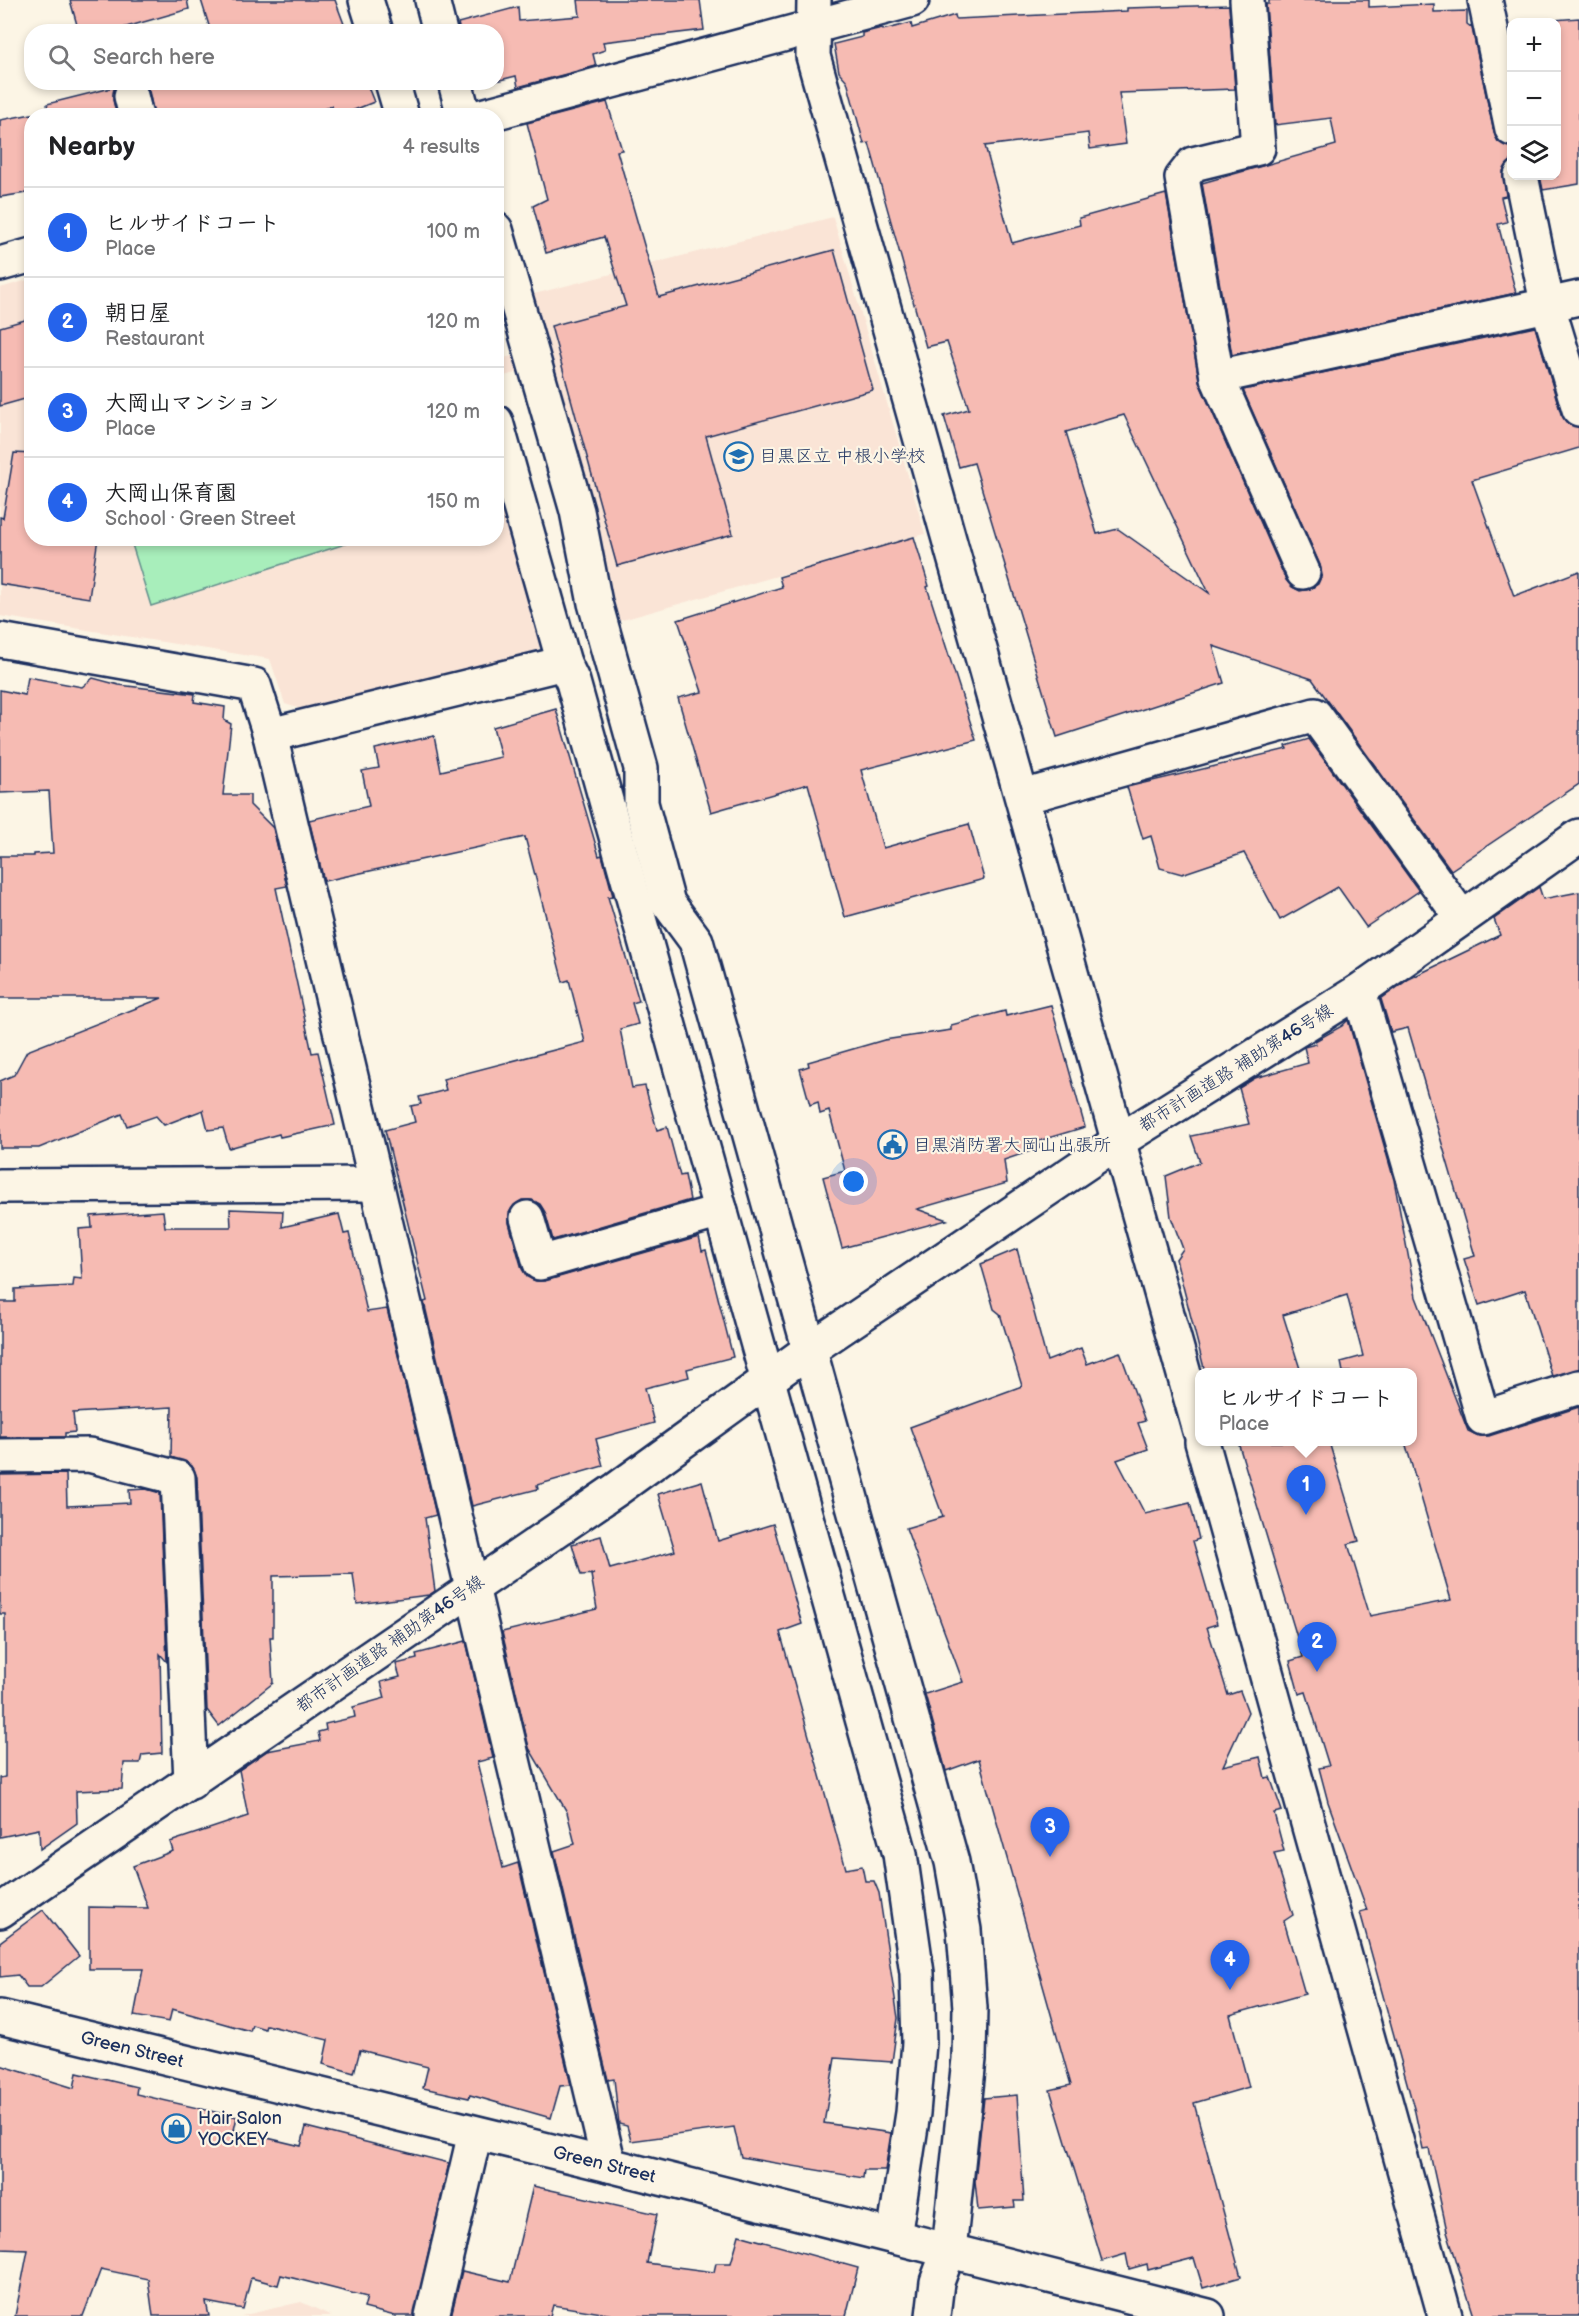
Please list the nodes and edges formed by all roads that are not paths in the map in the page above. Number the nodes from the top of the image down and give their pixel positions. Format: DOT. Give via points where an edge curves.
graph roads {
  1 [pos="366,0"];
  2 [pos="432,0"];
  3 [pos="912,0"];
  4 [pos="1247,0"];
  5 [pos="1485,0"];
  6 [pos="814,12"];
  7 [pos="374,24"];
  8 [pos="438,24"];
  9 [pos="394,90"];
  10 [pos="456,90"];
  11 [pos="400,108"];
  12 [pos="462,108"];
  13 [pos="504,109"];
  14 [pos="1511,126"];
  15 [pos="1522,180"];
  16 [pos="24,257"];
  17 [pos="504,258"];
  18 [pos="0,264"];
  19 [pos="1579,298"];
  20 [pos="1547,303"];
  21 [pos="1217,377"];
  22 [pos="1579,409"];
  23 [pos="504,450"];
  24 [pos="1303,572"];
  25 [pos="0,640"];
  26 [pos="564,663"];
  27 [pos="270,735"];
  28 [pos="1023,797"];
  29 [pos="1579,836"];
  30 [pos="1462,918"];
  31 [pos="1359,991"];
  32 [pos="1119,1141"];
  33 [pos="375,1184"];
  34 [pos="0,1186"];
  35 [pos="721,1211"];
  36 [pos="527,1218"];
  37 [pos="789,1364"];
  38 [pos="1579,1387"];
  39 [pos="1195,1413"];
  40 [pos="1203,1446"];
  41 [pos="0,1456"];
  42 [pos="474,1587"];
  43 [pos="191,1782"];
  44 [pos="0,1911"];
  45 [pos="0,2017"];
  46 [pos="475,2133"];
  47 [pos="609,2165"];
  48 [pos="899,2239"];
  49 [pos="944,2249"];
  50 [pos="1146,2308"];
  51 [pos="432,2316"];
  52 [pos="933,2316"];
  53 [pos="1208,2316"];
  54 [pos="1445,2316"];
  1 -- 7 [label="street"];
  2 -- 8 [label="street"];
  3 -- 6 [label="street"];
  4 -- 21 [label="street" via="1258,148 1193,164 1182,178"];
  5 -- 14 [label="street"];
  6 -- 13 [label="street"];
  6 -- 28 [label="street" via="813,56"];
  9 -- 11 [label="street"];
  10 -- 12 [label="street"];
  15 -- 20 [label="street"];
  16 -- 18 [label="street"];
  17 -- 37 [label="street" via="577,511 596,603 641,768 641,803 668,903 696,942"];
  19 -- 20 [label="street"];
  20 -- 21 [label="street"];
  20 -- 22 [label="street"];
  21 -- 24 [label="street"];
  23 -- 26 [label="street"];
  25 -- 27 [label="street" via="254,685"];
  26 -- 27 [label="street"];
  26 -- 35 [label="street" via="577,694"];
  27 -- 33 [label="street"];
  28 -- 30 [label="street" via="1315,715"];
  28 -- 32 [label="street"];
  29 -- 30 [label="street, 都市計画道路 補助第46号線"];
  30 -- 31 [label="street, 都市計画道路 補助第46号線"];
  31 -- 32 [label="street, 都市計画道路 補助第46号線"];
  31 -- 38 [label="street" via="1483,1418"];
  32 -- 37 [label="street, 都市計画道路 補助第46号線"];
  32 -- 39 [label="street"];
  33 -- 34 [label="street"];
  33 -- 42 [label="street"];
  35 -- 36 [label="street" via="540,1263"];
  35 -- 37 [label="street"];
  37 -- 42 [label="street, 都市計画道路 補助第46号線"];
  37 -- 48 [label="street" via="900,1854 917,1973 919,2043"];
  37 -- 49 [label="street" via="952,1862 964,1930 969,2059"];
  40 -- 54 [label="street"];
  41 -- 43 [label="street" via="88,1455 178,1478"];
  42 -- 43 [label="street, 都市計画道路 補助第46号線"];
  42 -- 47 [label="street"];
  43 -- 44 [label="street, 都市計画道路 補助第46号線"];
  45 -- 46 [label="street, Green Street"];
  46 -- 47 [label="street, Green Street"];
  46 -- 51 [label="street"];
  47 -- 48 [label="street, Green Street"];
  48 -- 49 [label="street, Green Street"];
  49 -- 50 [label="street, Green Street"];
  49 -- 52 [label="street"];
  50 -- 53 [label="street, Green Street"];
}
